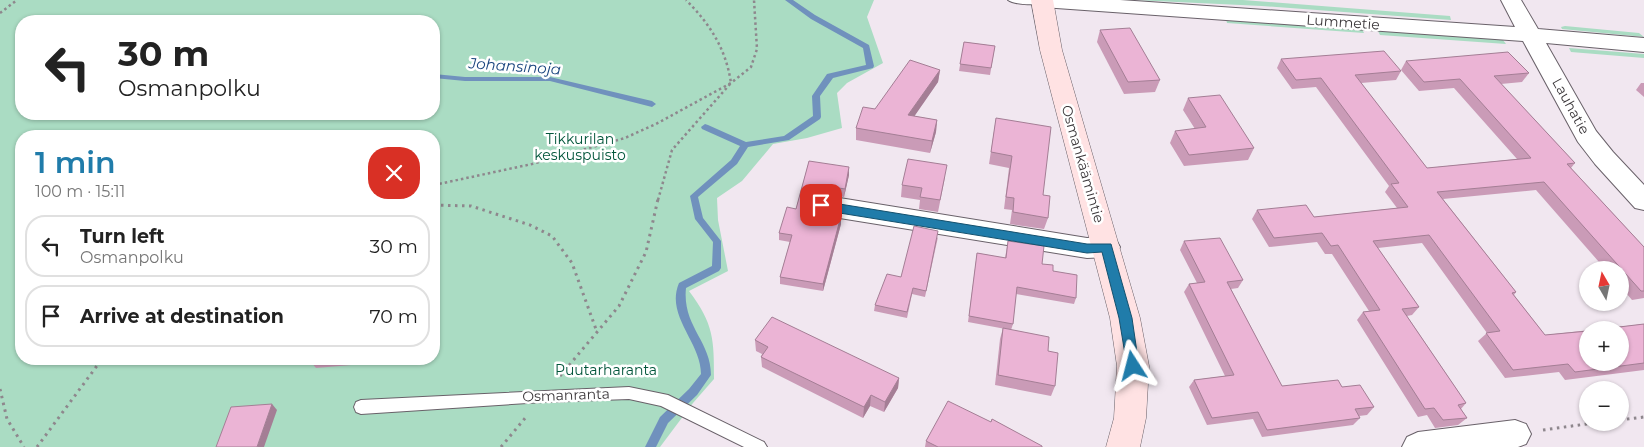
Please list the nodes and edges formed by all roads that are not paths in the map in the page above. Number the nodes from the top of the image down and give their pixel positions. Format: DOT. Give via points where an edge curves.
graph roads {
  1 [pos="1013,0"];
  2 [pos="1511,0"];
  3 [pos="1042,1"];
  4 [pos="1530,35"];
  5 [pos="1644,45"];
  6 [pos="1644,202"];
  7 [pos="821,205"];
  8 [pos="1107,247"];
  9 [pos="361,407"];
  10 [pos="1516,434"];
  11 [pos="759,447"];
  12 [pos="1123,447"];
  13 [pos="1418,447"];
  1 -- 3 [label="lane"];
  2 -- 4 [label="street, Lauhatie"];
  3 -- 4 [label="street, Lummetie"];
  3 -- 8 [label="street, Osmankäämintie" via="1051,50"];
  4 -- 5 [label="street, Lummetie"];
  4 -- 6 [label="street, Lauhatie" via="1587,136"];
  7 -- 8 [label="street" via="1087,248"];
  8 -- 12 [label="street, Osmankäämintie" via="1126,318 1133,366 1130,418"];
  9 -- 11 [label="lane, Osmanranta" via="629,393 663,400"];
  10 -- 13 [label="street"];
}
